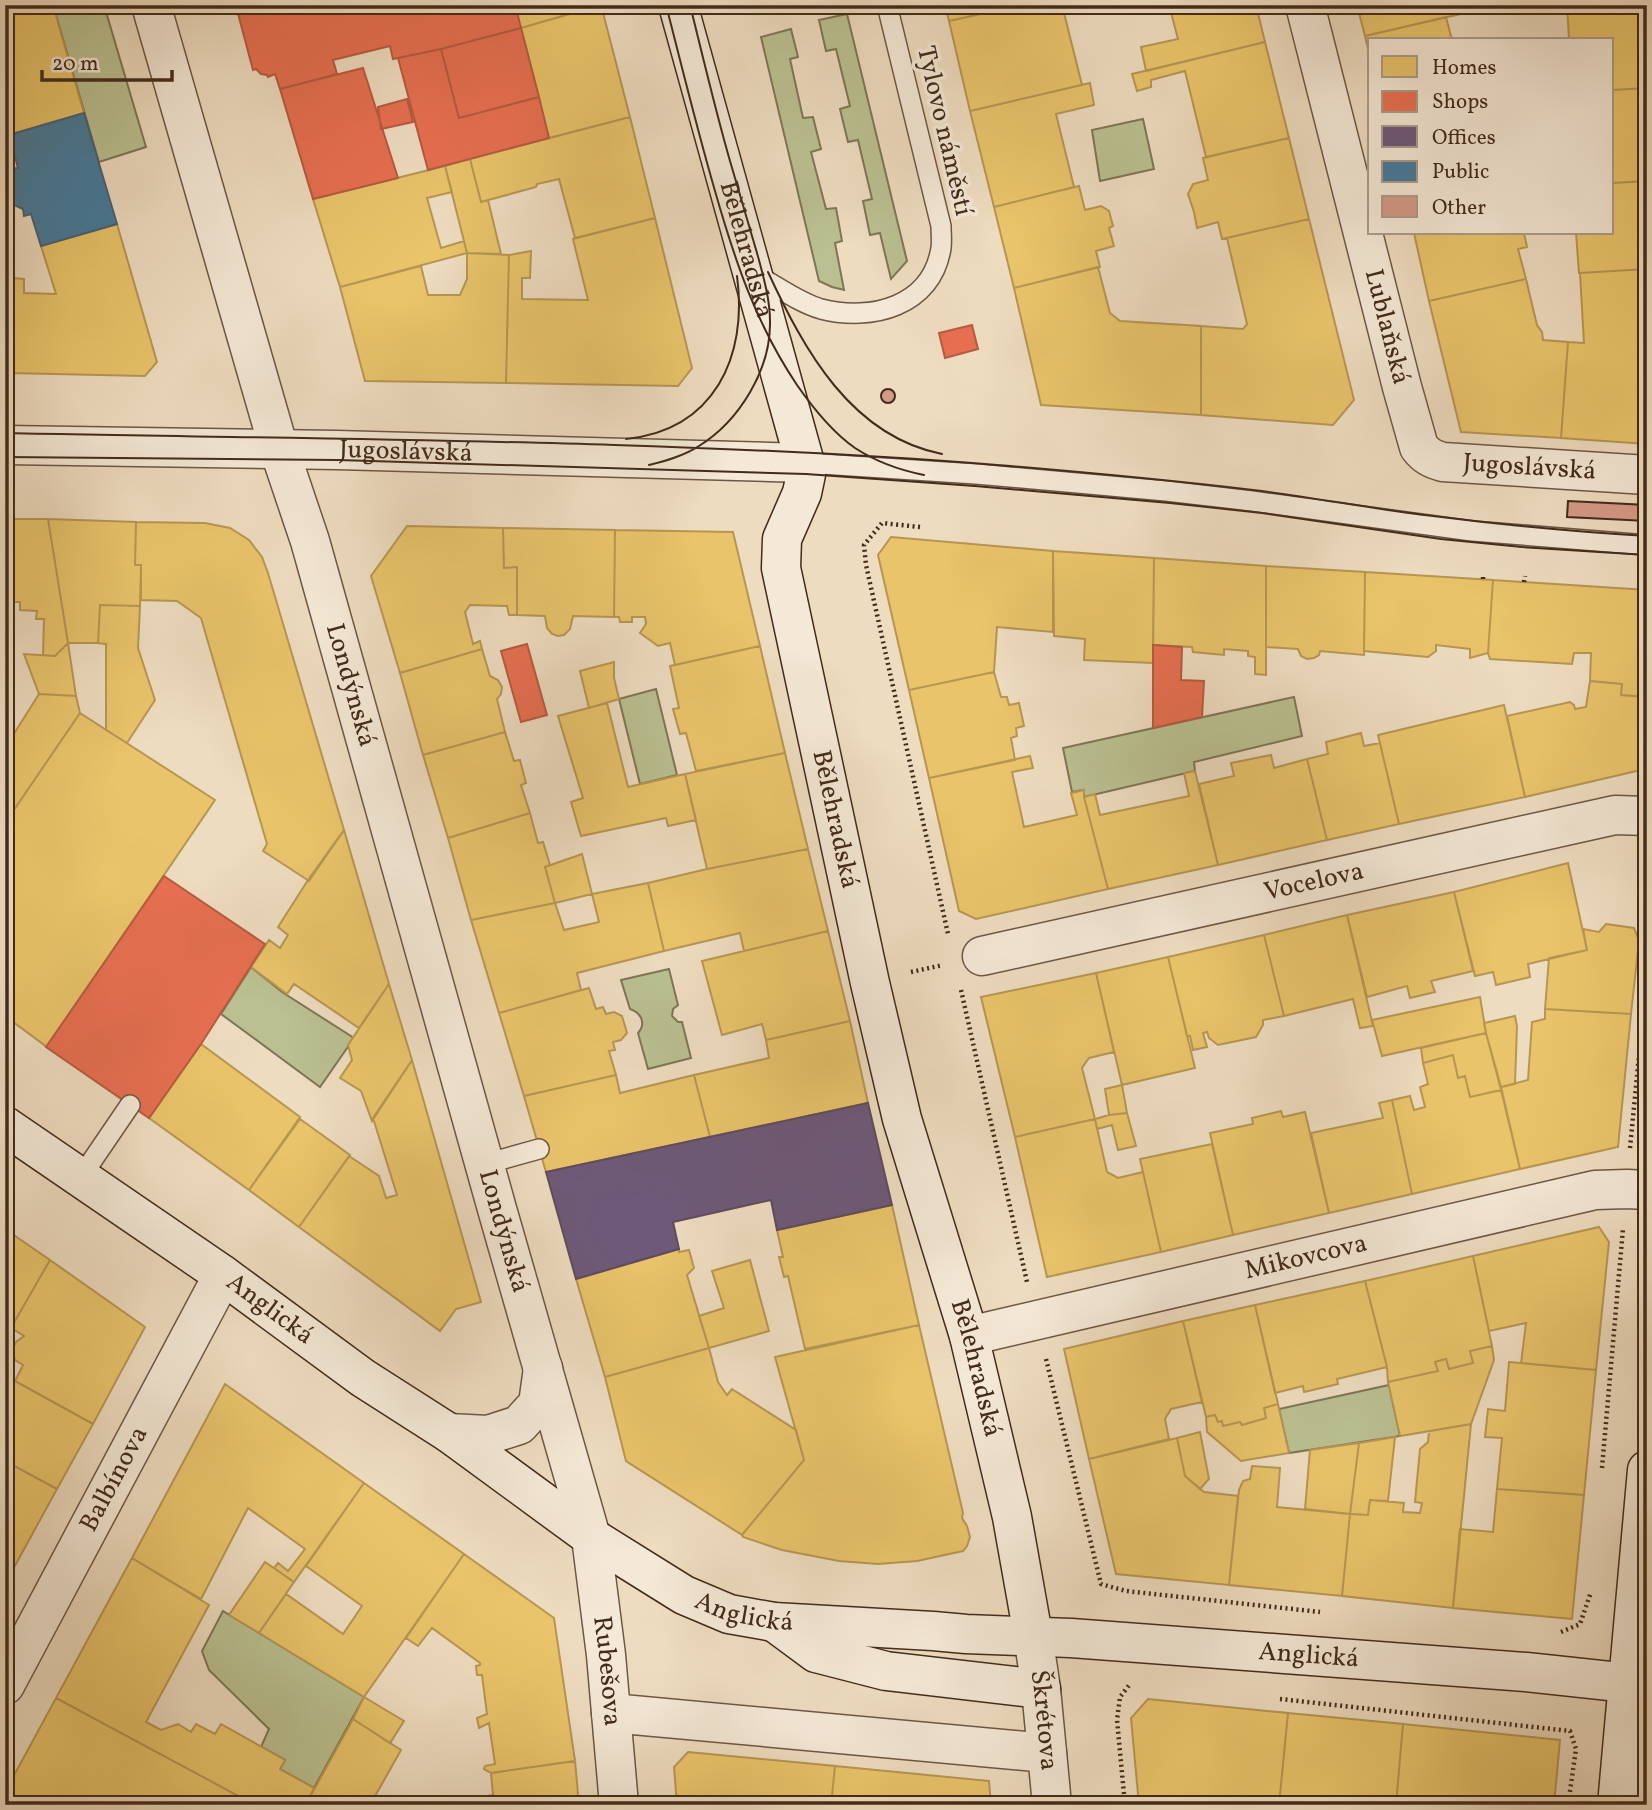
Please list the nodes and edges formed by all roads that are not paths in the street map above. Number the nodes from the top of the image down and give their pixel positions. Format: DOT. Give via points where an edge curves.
graph roads {
  1 [pos="151,5"];
  2 [pos="678,5"];
  3 [pos="887,5"];
  4 [pos="1305,5"];
  5 [pos="751,273"];
  6 [pos="5,445"];
  7 [pos="1419,447"];
  8 [pos="279,449"];
  9 [pos="805,463"];
  10 [pos="1647,475"];
  11 [pos="1647,545"];
  12 [pos="1647,816"];
  13 [pos="968,959"];
  14 [pos="130,1105"];
  15 [pos="5,1126"];
  16 [pos="539,1149"];
  17 [pos="485,1164"];
  18 [pos="81,1177"];
  19 [pos="1637,1189"];
  20 [pos="223,1275"];
  21 [pos="969,1336"];
  22 [pos="543,1368"];
  23 [pos="449,1433"];
  24 [pos="1647,1470"];
  25 [pos="591,1537"];
  26 [pos="774,1622"];
  27 [pos="1033,1636"];
  28 [pos="1637,1684"];
  29 [pos="5,1685"];
  30 [pos="1041,1689"];
  31 [pos="611,1713"];
  32 [pos="1047,1753"];
  33 [pos="619,1805"];
  34 [pos="1052,1805"];
  35 [pos="1616,1805"];
  1 -- 8 [label="street, Londýnská"];
  2 -- 5 [label="street, Bělehradská"];
  3 -- 5 [label="lane, Tylovo náměstí" via="941,226 942,246 932,276 908,300 877,311 848,313 805,303"];
  4 -- 7 [label="street, Lublaňská"];
  5 -- 9 [label="street, Bělehradská"];
  6 -- 8 [label="street, Jugoslávská"];
  7 -- 10 [label="street, Jugoslávská" via="1443,463"];
  8 -- 9 [label="street, Jugoslávská"];
  8 -- 17 [label="street, Londýnská" via="310,541"];
  9 -- 11 [label="lane" via="1166,491 1459,530"];
  9 -- 21 [label="street, Bělehradská" via="802,493 782,539 781,568 902,1119"];
  12 -- 13 [label="street, Vocelova" via="1615,815"];
  14 -- 18 [label="lane"];
  15 -- 18 [label="street, Anglická"];
  16 -- 17 [label="lane"];
  17 -- 22 [label="street, Londýnská"];
  18 -- 20 [label="street, Anglická"];
  19 -- 21 [label="street, Mikovcova" via="1595,1190"];
  20 -- 23 [label="street, Anglická" via="363,1378"];
  20 -- 29 [label="street, Balbínova"];
  21 -- 27 [label="street, Bělehradská" via="1012,1517"];
  22 -- 23 [label="street, Londýnská" via="538,1404 519,1425 488,1435"];
  22 -- 25 [label="street, Londýnská"];
  23 -- 25 [label="street, Anglická"];
  24 -- 28 [label="street"];
  25 -- 26 [label="street, Anglická" via="684,1595 729,1614"];
  25 -- 31 [label="street, Rubešova"];
  26 -- 27 [label="street, Anglická"];
  26 -- 30 [label="street" via="816,1653 886,1671"];
  27 -- 28 [label="street, Anglická"];
  27 -- 30 [label="street, Škrétova"];
  28 -- 35 [label="street"];
  30 -- 32 [label="street, Škrétova"];
  31 -- 32 [label="street"];
  31 -- 33 [label="street, Rubešova"];
  32 -- 34 [label="street, Škrétova"];
}
